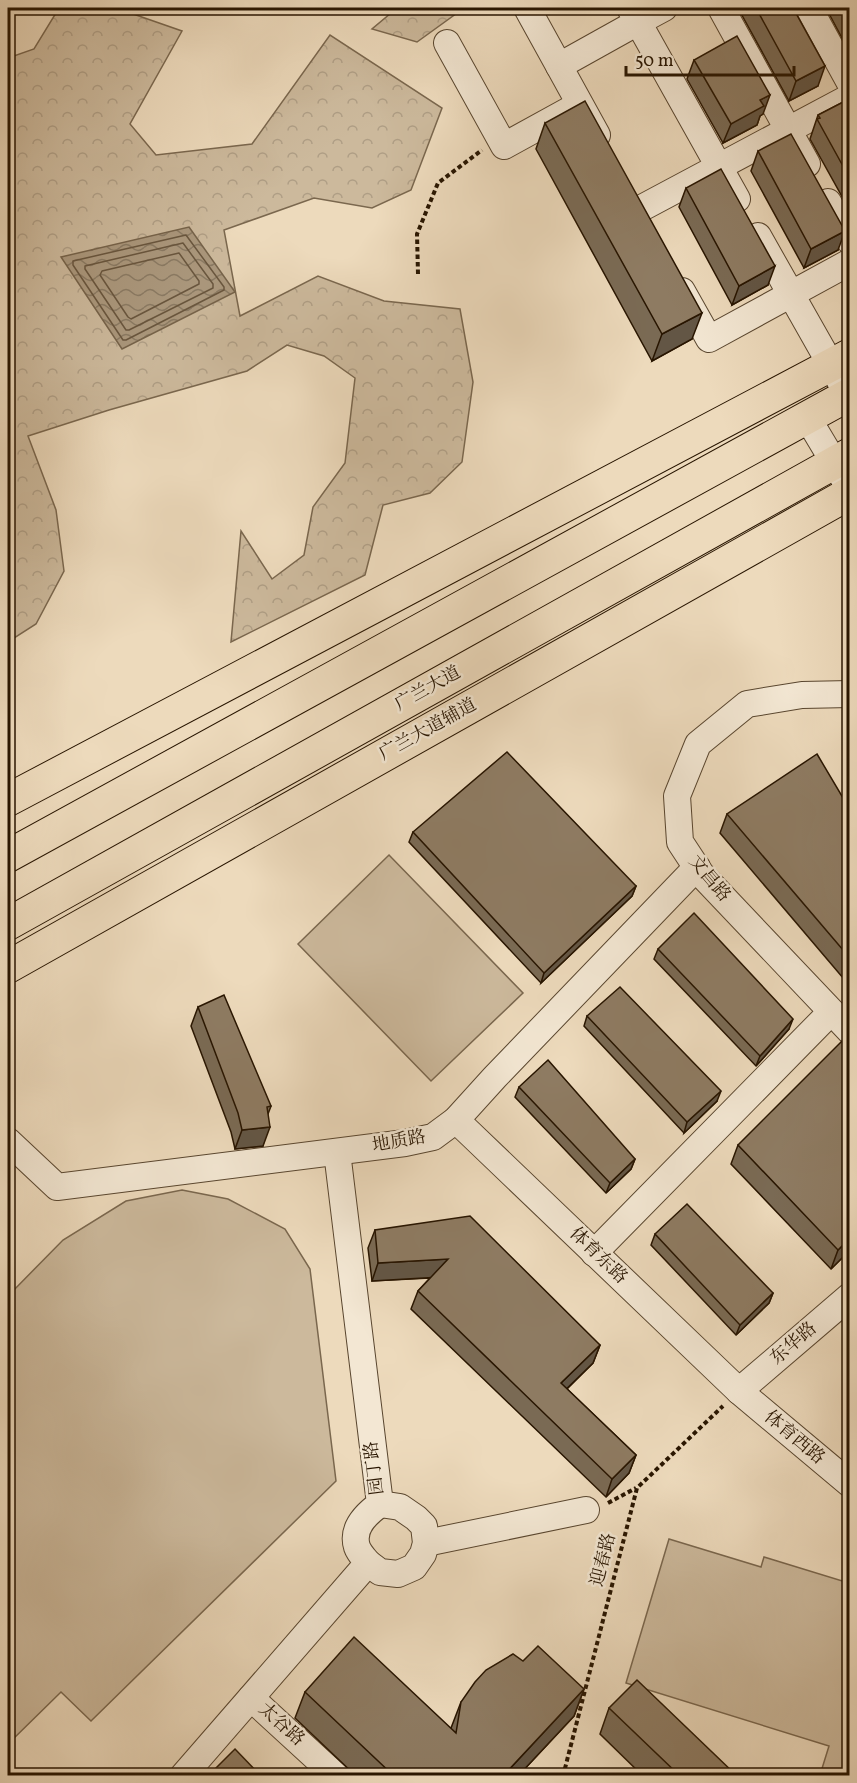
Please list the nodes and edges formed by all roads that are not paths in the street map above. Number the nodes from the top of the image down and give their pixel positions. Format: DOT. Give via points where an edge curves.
graph roads {
  1 [pos="527,8"];
  2 [pos="664,8"];
  3 [pos="721,8"];
  4 [pos="809,8"];
  5 [pos="634,15"];
  6 [pos="447,43"];
  7 [pos="559,66"];
  8 [pos="849,83"];
  9 [pos="849,97"];
  10 [pos="580,104"];
  11 [pos="788,129"];
  12 [pos="607,152"];
  13 [pos="719,166"];
  14 [pos="638,211"];
  15 [pos="849,241"];
  16 [pos="849,262"];
  17 [pos="671,270"];
  18 [pos="791,294"];
  19 [pos="840,360"];
  20 [pos="849,394"];
  21 [pos="807,417"];
  22 [pos="846,475"];
  23 [pos="849,694"];
  24 [pos="8,800"];
  25 [pos="8,856"];
  26 [pos="697,867"];
  27 [pos="8,924"];
  28 [pos="8,967"];
  29 [pos="831,1012"];
  30 [pos="849,1031"];
  31 [pos="456,1120"];
  32 [pos="8,1141"];
  33 [pos="337,1152"];
  34 [pos="594,1252"];
  35 [pos="849,1296"];
  36 [pos="739,1391"];
  37 [pos="849,1484"];
  38 [pos="380,1504"];
  39 [pos="586,1510"];
  40 [pos="426,1543"];
  41 [pos="368,1563"];
  42 [pos="251,1698"];
  43 [pos="183,1776"];
  44 [pos="336,1776"];
  1 -- 7 [label="street"];
  2 -- 5 [label="street"];
  3 -- 11 [label="street"];
  4 -- 8 [label="street"];
  5 -- 7 [label="street"];
  5 -- 13 [label="street"];
  6 -- 10 [label="street" via="504,146"];
  7 -- 10 [label="street"];
  9 -- 11 [label="street"];
  10 -- 12 [label="street"];
  11 -- 13 [label="street"];
  11 -- 15 [label="street"];
  13 -- 14 [label="street"];
  13 -- 18 [label="street"];
  16 -- 18 [label="street"];
  17 -- 18 [label="street" via="709,339"];
  18 -- 19 [label="street"];
  19 -- 20 [label="street"];
  19 -- 24 [label="main road"];
  20 -- 21 [label="main road"];
  21 -- 22 [label="street"];
  21 -- 25 [label="main road"];
  22 -- 27 [label="main road, 广兰大道"];
  22 -- 28 [label="main road, 广兰大道辅道"];
  23 -- 26 [label="street, 文昌路" via="802,695 747,704 698,744 677,796 680,842"];
  26 -- 29 [label="street, 文昌路"];
  26 -- 31 [label="street, 地质路"];
  29 -- 30 [label="street, 文昌路"];
  29 -- 34 [label="street"];
  31 -- 33 [label="street, 地质路" via="433,1137"];
  31 -- 34 [label="street, 体育东路"];
  32 -- 33 [label="street, 地质路" via="57,1187"];
  33 -- 38 [label="street, 园丁路"];
  34 -- 36 [label="street, 体育东路"];
  35 -- 36 [label="street, 东华路"];
  36 -- 37 [label="street, 体育西路"];
  38 -- 40 [label="street" via="400,1507 416,1518 424,1526"];
  38 -- 41 [label="street, 园丁路" via="366,1514 357,1533 357,1548"];
  39 -- 40 [label="street"];
  40 -- 41 [label="street" via="414,1567 398,1574 380,1572"];
  41 -- 42 [label="street"];
  42 -- 43 [label="street"];
  42 -- 44 [label="street, 太谷路"];
}
